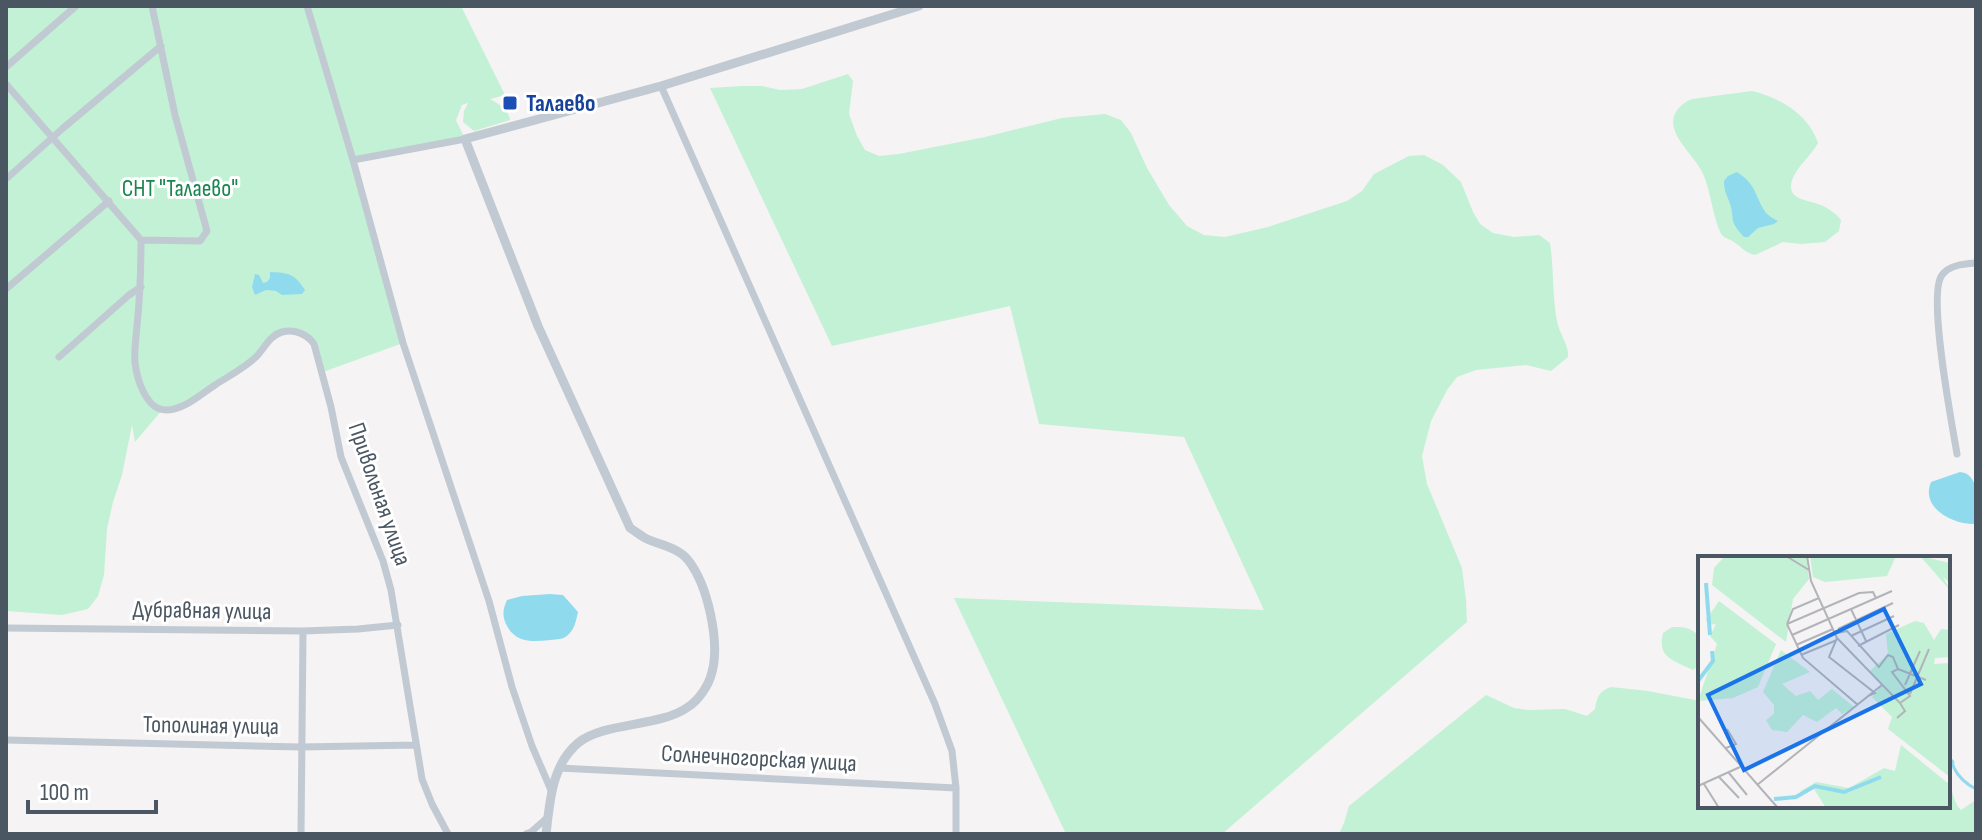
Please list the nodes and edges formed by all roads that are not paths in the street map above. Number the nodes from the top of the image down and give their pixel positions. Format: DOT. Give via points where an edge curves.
graph roads {
  1 [pos="76,6"];
  2 [pos="152,6"];
  3 [pos="307,6"];
  4 [pos="919,6"];
  5 [pos="161,46"];
  6 [pos="6,67"];
  7 [pos="6,84"];
  8 [pos="661,86"];
  9 [pos="53,139"];
  10 [pos="465,139"];
  11 [pos="353,160"];
  12 [pos="6,179"];
  13 [pos="109,201"];
  14 [pos="141,240"];
  15 [pos="1976,263"];
  16 [pos="141,287"];
  17 [pos="6,289"];
  18 [pos="59,357"];
  19 [pos="1957,454"];
  20 [pos="398,625"];
  21 [pos="6,628"];
  22 [pos="303,631"];
  23 [pos="6,740"];
  24 [pos="415,745"];
  25 [pos="301,747"];
  26 [pos="559,768"];
  27 [pos="956,788"];
  28 [pos="551,790"];
  29 [pos="548,817"];
  30 [pos="301,834"];
  31 [pos="448,834"];
  32 [pos="526,834"];
  33 [pos="546,834"];
  34 [pos="956,834"];
  1 -- 6 [label="street"];
  2 -- 5 [label="street"];
  3 -- 11 [label="street"];
  4 -- 8 [label="street"];
  5 -- 9 [label="street"];
  5 -- 14 [label="street" via="207,231 200,241"];
  7 -- 9 [label="street"];
  8 -- 10 [label="street"];
  8 -- 27 [label="street" via="935,704 952,751"];
  9 -- 12 [label="street"];
  9 -- 13 [label="street"];
  10 -- 11 [label="street"];
  10 -- 26 [label="street" via="538,326 630,528 687,558 704,592 714,634 712,672 704,692 688,707 580,741"];
  11 -- 28 [label="street" via="403,343 489,601 512,687"];
  13 -- 14 [label="street"];
  13 -- 17 [label="street"];
  14 -- 16 [label="street"];
  15 -- 19 [label="street" via="1946,270 1936,287"];
  16 -- 18 [label="street"];
  16 -- 20 [label="street, Привольная улица" via="135,365 150,402 162,410 190,401 248,363 276,335 285,331 308,336 318,352 341,457 383,561"];
  20 -- 22 [label="street, Дубравная улица"];
  20 -- 24 [label="street, Привольная улица"];
  21 -- 22 [label="street, Дубравная улица"];
  22 -- 25 [label="street"];
  23 -- 25 [label="street, Тополиная улица"];
  24 -- 25 [label="street, Тополиная улица"];
  24 -- 31 [label="street, Привольная улица" via="422,779"];
  25 -- 30 [label="street"];
  26 -- 27 [label="street, Солнечногорская улица"];
  26 -- 28 [label="street"];
  27 -- 34 [label="street"];
  28 -- 29 [label="street"];
  29 -- 32 [label="street"];
  29 -- 33 [label="street"];
}
